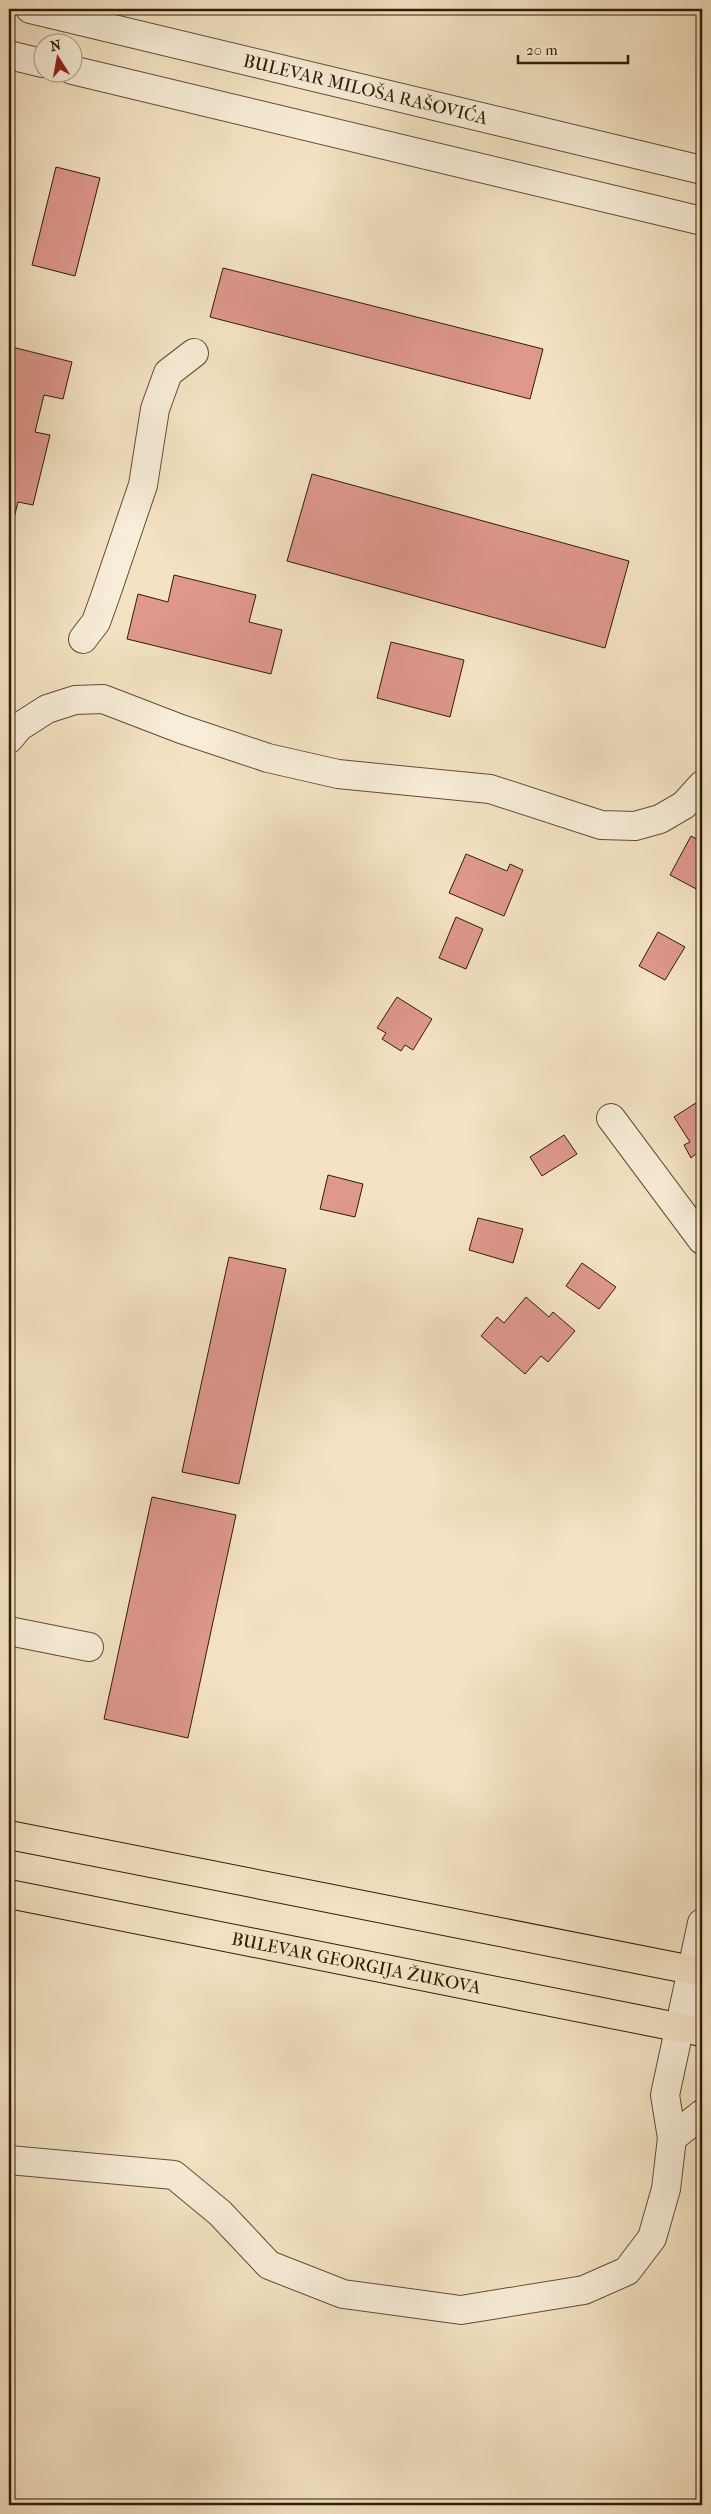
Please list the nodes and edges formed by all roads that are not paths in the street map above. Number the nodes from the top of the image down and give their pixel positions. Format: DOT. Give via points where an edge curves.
graph roads {
  1 [pos="30,9"];
  2 [pos="9,55"];
  3 [pos="32,61"];
  4 [pos="82,72"];
  5 [pos="702,170"];
  6 [pos="702,221"];
  7 [pos="194,353"];
  8 [pos="83,639"];
  9 [pos="9,739"];
  10 [pos="702,785"];
  11 [pos="611,1118"];
  12 [pos="702,1240"];
  13 [pos="9,1631"];
  14 [pos="89,1647"];
  15 [pos="9,1835"];
  16 [pos="9,1894"];
  17 [pos="702,1923"];
  18 [pos="697,1971"];
  19 [pos="691,2030"];
  20 [pos="702,2114"];
  21 [pos="672,2138"];
  22 [pos="9,2160"];
  1 -- 5 [label="street, BULEVAR MILOŠA RAŠOVIĆA"];
  2 -- 3 [label="street"];
  4 -- 6 [label="street"];
  7 -- 8 [label="street" via="168,373 155,409 143,485 96,622"];
  9 -- 10 [label="street" via="19,727 47,709 75,700 103,699 268,758 338,774 490,789 600,825 635,826 660,819 684,805"];
  11 -- 12 [label="street"];
  13 -- 14 [label="street"];
  15 -- 18 [label="main road"];
  16 -- 19 [label="main road, BULEVAR GEORGIJA ŽUKOVA"];
  17 -- 18 [label="street"];
  18 -- 19 [label="street"];
  19 -- 21 [label="street" via="665,2095"];
  20 -- 21 [label="street"];
  21 -- 22 [label="street" via="666,2189 652,2238 627,2271 584,2290 462,2310 343,2294 269,2265 220,2213 174,2175"];
}
